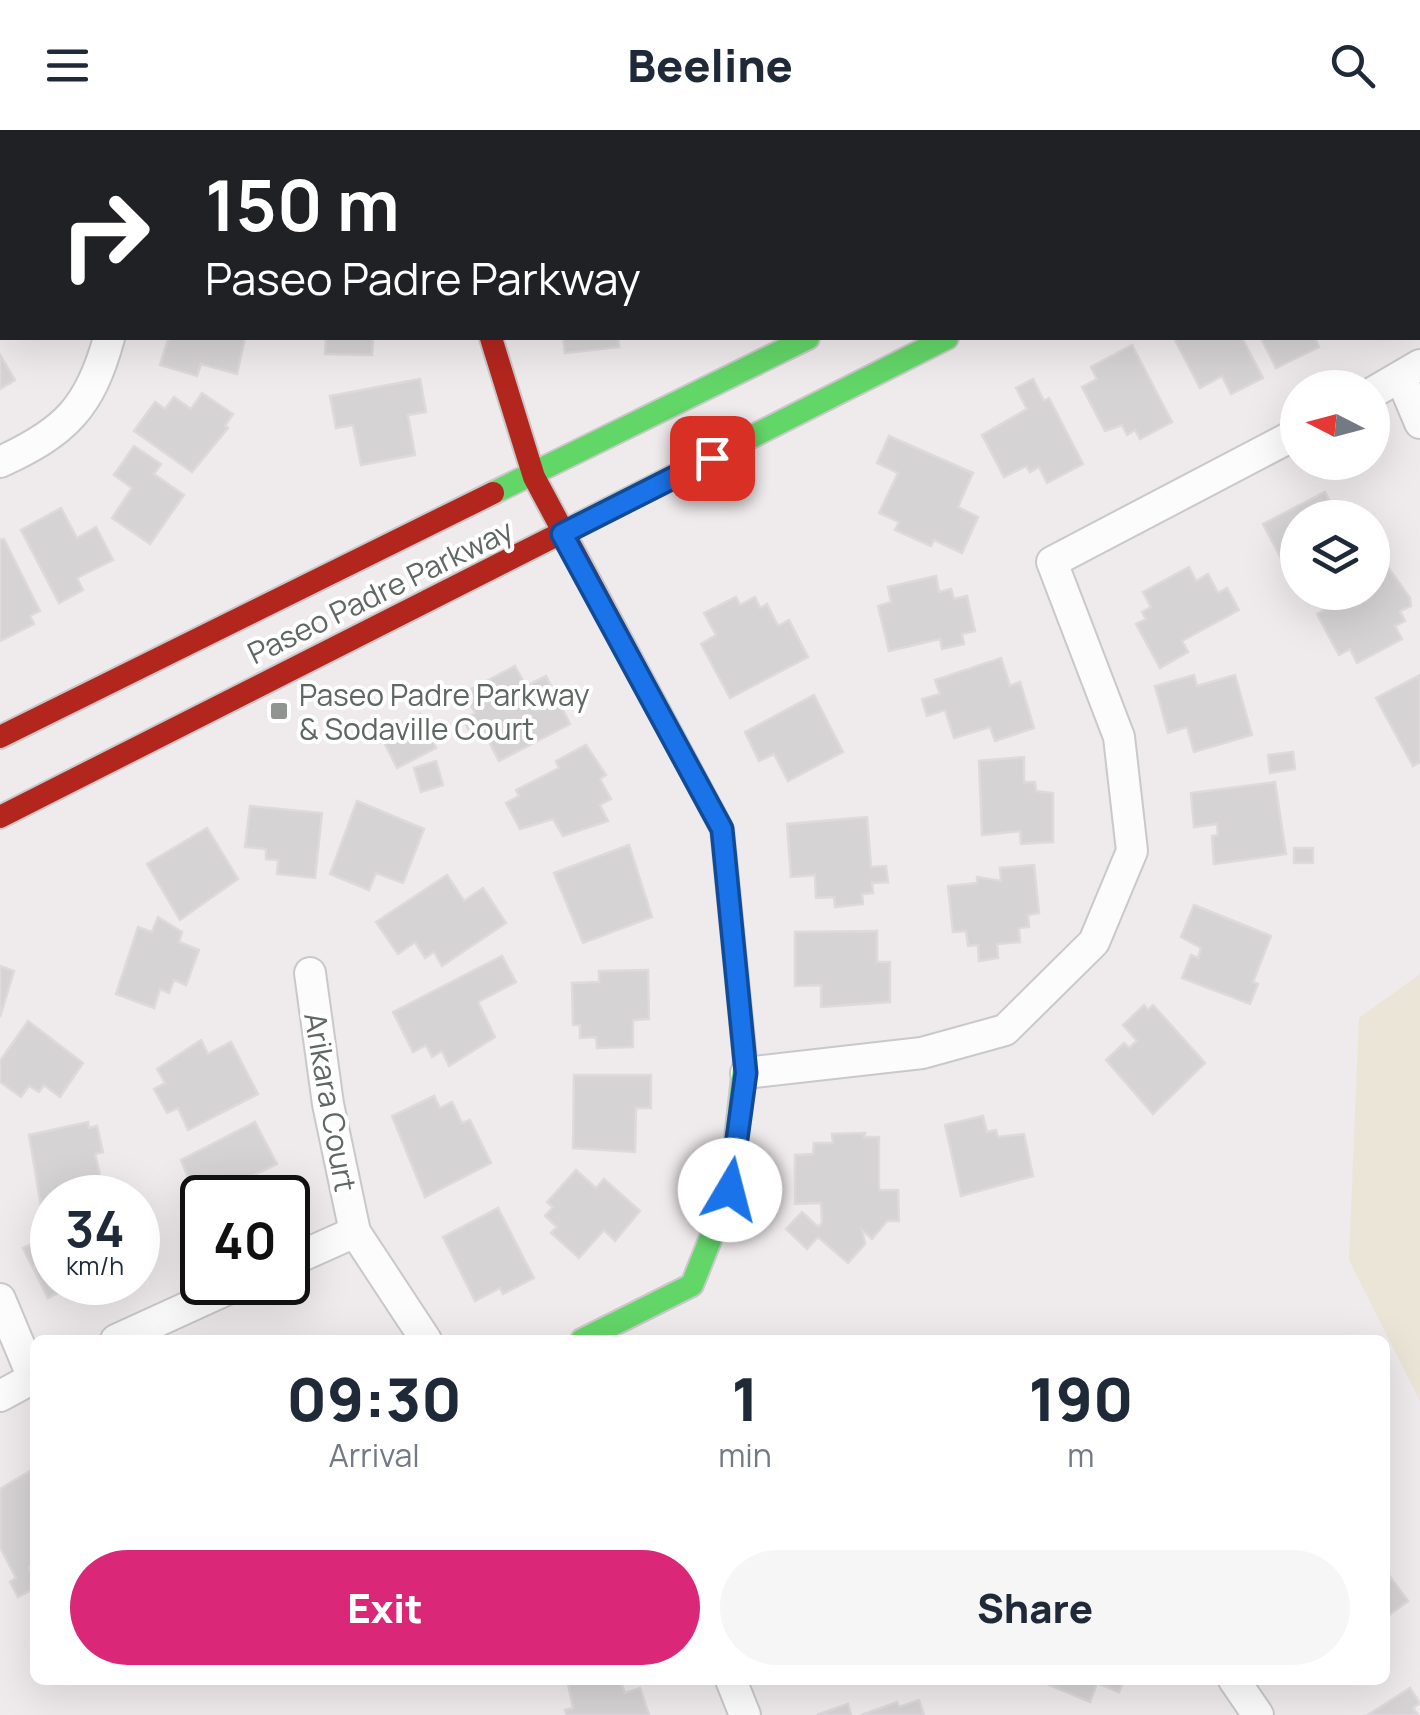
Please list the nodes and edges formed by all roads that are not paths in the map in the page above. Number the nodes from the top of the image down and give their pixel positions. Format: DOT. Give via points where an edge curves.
graph roads {
  1 [pos="108,340"];
  2 [pos="491,340"];
  3 [pos="804,340"];
  4 [pos="943,340"];
  5 [pos="1410,372"];
  6 [pos="1420,423"];
  7 [pos="1280,442"];
  8 [pos="0,462"];
  9 [pos="534,477"];
  10 [pos="562,534"];
  11 [pos="0,737"];
  12 [pos="0,816"];
  13 [pos="310,973"];
  14 [pos="746,1073"];
  15 [pos="354,1232"];
  16 [pos="310,1252"];
  17 [pos="0,1299"];
  18 [pos="193,1305"];
  19 [pos="127,1335"];
  20 [pos="423,1335"];
  21 [pos="592,1335"];
  22 [pos="30,1369"];
  23 [pos="30,1380"];
  24 [pos="0,1396"];
  25 [pos="733,1685"];
  26 [pos="1237,1685"];
  27 [pos="745,1715"];
  28 [pos="1258,1715"];
  1 -- 8 [label="street" via="96,383 64,424"];
  2 -- 9 [label="main road"];
  3 -- 9 [label="main road, Paseo Padre Parkway"];
  4 -- 10 [label="main road, Paseo Padre Parkway"];
  5 -- 6 [label="street"];
  7 -- 14 [label="street" via="1052,562 1119,737 1128,813 1132,851 1094,942 1005,1030 922,1053"];
  9 -- 10 [label="main road"];
  9 -- 11 [label="main road, Paseo Padre Parkway"];
  10 -- 12 [label="main road, Paseo Padre Parkway"];
  10 -- 14 [label="main road" via="722,829"];
  13 -- 15 [label="street, Arikara Court"];
  14 -- 21 [label="main road" via="730,1190 692,1284"];
  15 -- 16 [label="street"];
  15 -- 20 [label="street"];
  17 -- 22 [label="street"];
  18 -- 19 [label="street"];
  23 -- 24 [label="street"];
  25 -- 27 [label="street"];
  26 -- 28 [label="street"];
}
